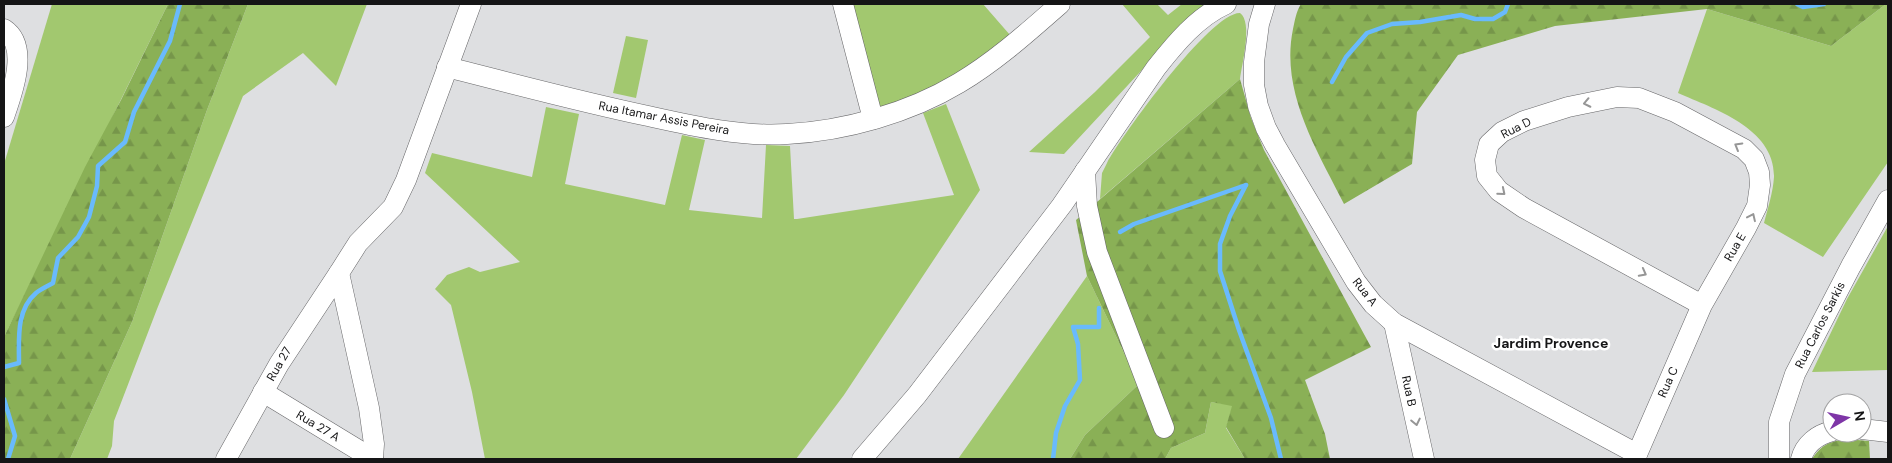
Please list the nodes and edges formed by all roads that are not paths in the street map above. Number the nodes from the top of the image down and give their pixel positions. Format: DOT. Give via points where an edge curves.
graph roads {
  1 [pos="471,4"];
  2 [pos="843,4"];
  3 [pos="1060,4"];
  4 [pos="1226,4"];
  5 [pos="1265,4"];
  6 [pos="4,29"];
  7 [pos="446,67"];
  8 [pos="4,117"];
  9 [pos="873,119"];
  10 [pos="1085,171"];
  11 [pos="1760,186"];
  12 [pos="1888,200"];
  13 [pos="339,273"];
  14 [pos="1702,305"];
  15 [pos="1394,323"];
  16 [pos="263,392"];
  17 [pos="1164,428"];
  18 [pos="1872,430"];
  19 [pos="1888,432"];
  20 [pos="1822,435"];
  21 [pos="1636,457"];
  22 [pos="226,459"];
  23 [pos="373,459"];
  24 [pos="862,459"];
  25 [pos="1424,459"];
  26 [pos="1779,459"];
  27 [pos="1801,459"];
  1 -- 7 [label="street, Rua 27"];
  2 -- 9 [label="street"];
  3 -- 9 [label="street, Rua Itamar Assis Pereira" via="1012,45 958,83 904,109"];
  4 -- 10 [label="street" via="1195,24 1169,51"];
  5 -- 15 [label="street, Rua A" via="1258,24 1254,85 1266,128 1356,282"];
  6 -- 8 [label="street" via="13,38 17,50 17,68"];
  7 -- 9 [label="street, Rua Itamar Assis Pereira" via="708,128 785,134 816,132"];
  7 -- 13 [label="street, Rua 27" via="411,167 393,207 358,243"];
  10 -- 17 [label="street" via="1087,206 1097,252"];
  10 -- 24 [label="street" via="918,394"];
  14 -- 11 [label="street, Rua E, one-way" via="1746,228 1756,206"];
  11 -- 14 [label="street, Rua D, one-way" via="1754,159 1744,149 1675,112 1639,98 1617,97 1568,107 1524,121 1502,132 1489,144 1484,160 1487,176 1498,191"];
  12 -- 26 [label="street, Rua Carlos Sarkis" via="1795,374 1779,422"];
  13 -- 16 [label="street, Rua 27"];
  13 -- 23 [label="street" via="369,408"];
  14 -- 21 [label="street, Rua C"];
  15 -- 21 [label="street, Rua A"];
  15 -- 25 [label="street, Rua B, one-way"];
  16 -- 22 [label="street, Rua 27"];
  16 -- 23 [label="street, Rua 27 A"];
  18 -- 19 [label="street"];
  20 -- 27 [label="street" via="1803,450"];
}
